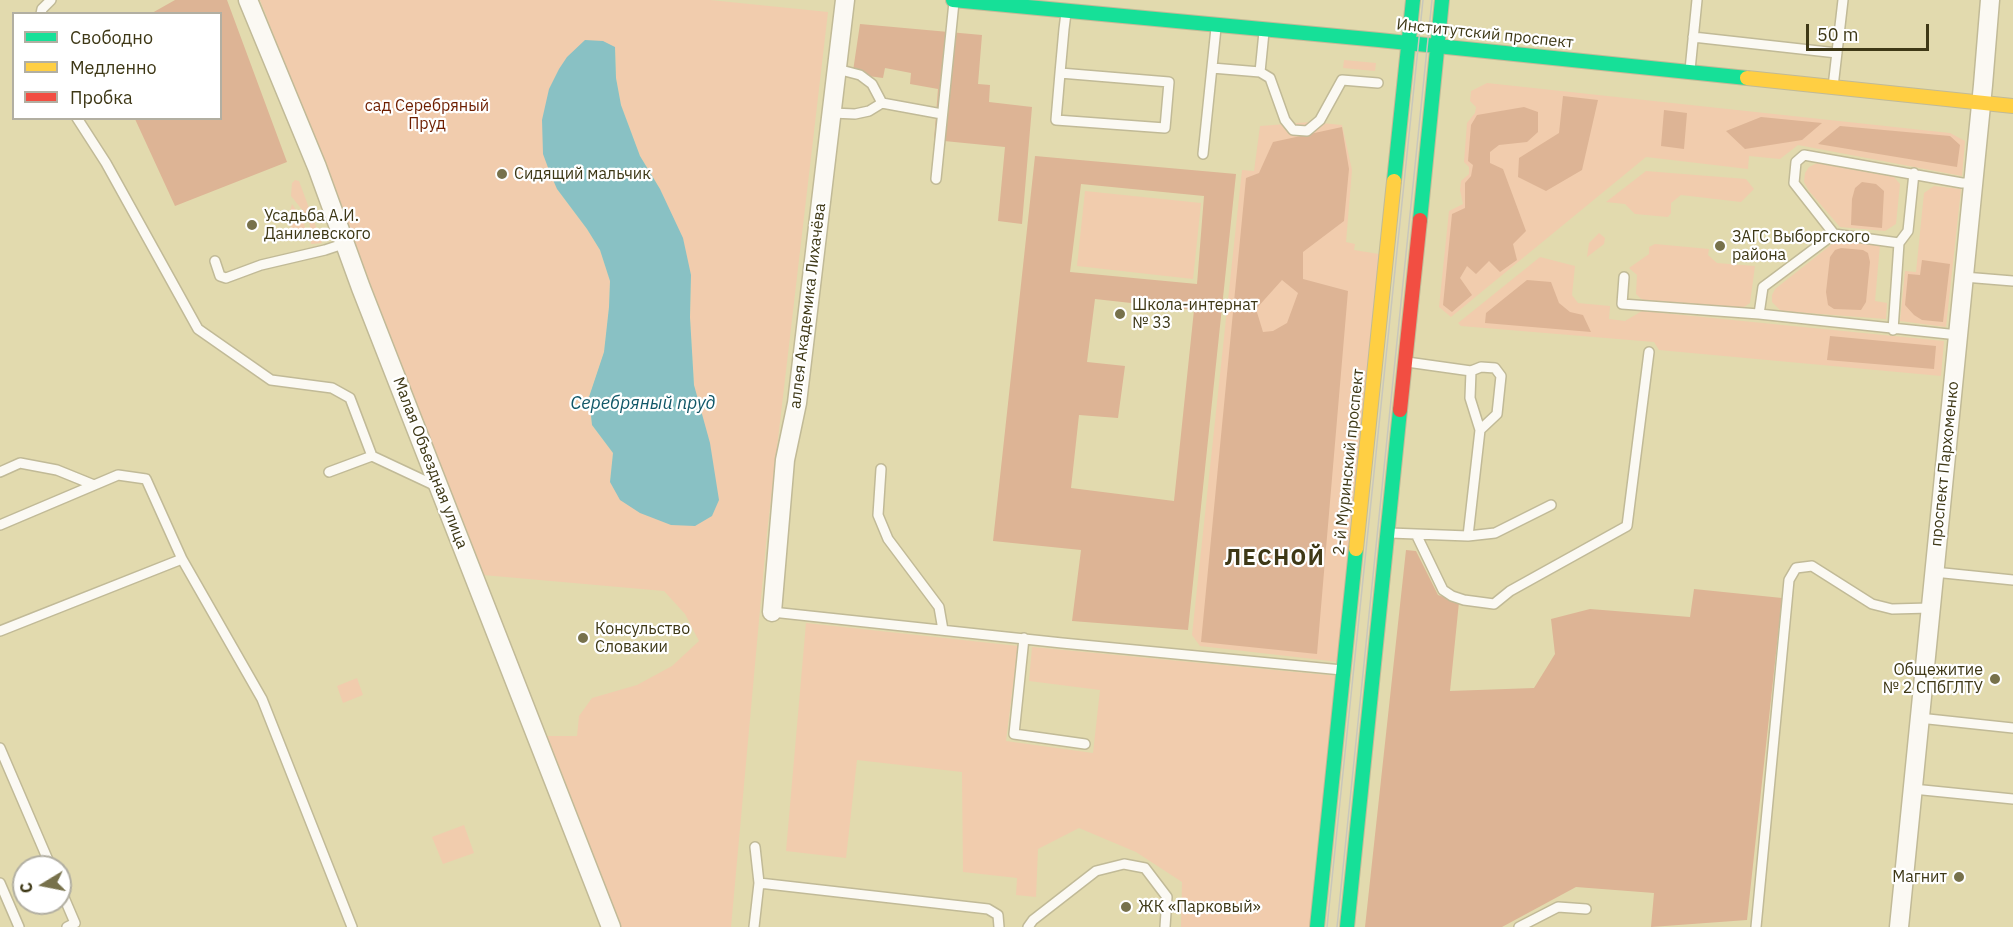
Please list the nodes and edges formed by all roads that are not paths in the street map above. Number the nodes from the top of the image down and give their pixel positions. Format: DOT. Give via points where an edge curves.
graph roads {
  1 [pos="51,0"];
  2 [pos="248,0"];
  3 [pos="845,0"];
  4 [pos="953,0"];
  5 [pos="1413,0"];
  6 [pos="1442,0"];
  7 [pos="1696,0"];
  8 [pos="1843,0"];
  9 [pos="1990,0"];
  10 [pos="1066,11"];
  11 [pos="41,12"];
  12 [pos="1216,26"];
  13 [pos="1264,30"];
  14 [pos="1693,38"];
  15 [pos="1409,43"];
  16 [pos="1437,46"];
  17 [pos="1837,53"];
  18 [pos="1212,68"];
  19 [pos="837,69"];
  20 [pos="1260,72"];
  21 [pos="1689,72"];
  22 [pos="1060,73"];
  23 [pos="1378,83"];
  24 [pos="1833,87"];
  25 [pos="882,103"];
  26 [pos="1981,103"];
  27 [pos="2013,106"];
  28 [pos="832,113"];
  29 [pos="942,114"];
  30 [pos="78,120"];
  31 [pos="1203,154"];
  32 [pos="1914,173"];
  33 [pos="936,179"];
  34 [pos="1973,183"];
  35 [pos="1834,234"];
  36 [pos="346,243"];
  37 [pos="1899,243"];
  38 [pos="215,261"];
  39 [pos="1624,277"];
  40 [pos="1964,277"];
  41 [pos="2013,281"];
  42 [pos="1759,314"];
  43 [pos="1893,330"];
  44 [pos="1958,335"];
  45 [pos="1649,351"];
  46 [pos="1405,362"];
  47 [pos="1471,371"];
  48 [pos="1480,430"];
  49 [pos="372,456"];
  50 [pos="881,469"];
  51 [pos="0,472"];
  52 [pos="329,472"];
  53 [pos="94,485"];
  54 [pos="440,488"];
  55 [pos="1551,505"];
  56 [pos="0,525"];
  57 [pos="1387,532"];
  58 [pos="1416,534"];
  59 [pos="1468,536"];
  60 [pos="182,559"];
  61 [pos="1934,572"];
  62 [pos="2013,579"];
  63 [pos="1930,608"];
  64 [pos="772,612"];
  65 [pos="943,630"];
  66 [pos="0,631"];
  67 [pos="1024,638"];
  68 [pos="1344,670"];
  69 [pos="1919,718"];
  70 [pos="2013,728"];
  71 [pos="1085,744"];
  72 [pos="0,748"];
  73 [pos="1912,789"];
  74 [pos="2013,799"];
  75 [pos="755,847"];
  76 [pos="46,855"];
  77 [pos="759,882"];
  78 [pos="0,883"];
  79 [pos="1586,909"];
  80 [pos="72,915"];
  81 [pos="19,927"];
  82 [pos="67,927"];
  83 [pos="352,927"];
  84 [pos="611,927"];
  85 [pos="754,927"];
  86 [pos="999,927"];
  87 [pos="1028,927"];
  88 [pos="1166,927"];
  89 [pos="1317,927"];
  90 [pos="1347,927"];
  91 [pos="1519,927"];
  92 [pos="1756,927"];
  93 [pos="1899,927"];
  1 -- 11 [label="lane"];
  2 -- 36 [label="street, Малая Объездная улица"];
  3 -- 19 [label="street, аллея Академика Лихачёва"];
  4 -- 10 [label="main road, Институтский проспект"];
  4 -- 29 [label="lane"];
  5 -- 15 [label="main road, 2-й Муринский проспект"];
  6 -- 16 [label="main road"];
  7 -- 14 [label="lane"];
  8 -- 17 [label="lane"];
  9 -- 26 [label="street, проспект Пархоменко"];
  10 -- 12 [label="main road, Институтский проспект" via="1124,13"];
  10 -- 22 [label="lane"];
  12 -- 13 [label="main road, Институтский проспект"];
  12 -- 18 [label="lane"];
  13 -- 15 [label="main road, Институтский проспект"];
  13 -- 20 [label="lane"];
  14 -- 17 [label="lane"];
  14 -- 21 [label="lane"];
  15 -- 16 [label="main road, Институтский проспект"];
  15 -- 68 [label="main road, 2-й Муринский проспект"];
  16 -- 21 [label="main road, Институтский проспект"];
  16 -- 46 [label="main road"];
  17 -- 24 [label="lane"];
  18 -- 20 [label="lane"];
  18 -- 31 [label="lane"];
  19 -- 25 [label="lane" via="860,75 872,84"];
  19 -- 28 [label="street, аллея Академика Лихачёва"];
  20 -- 23 [label="lane" via="1270,78 1285,120 1293,130 1307,131 1320,120 1342,80"];
  21 -- 24 [label="main road, Институтский проспект"];
  22 -- 22 [label="lane" via="1056,120 1165,128 1169,82"];
  24 -- 26 [label="main road, Институтский проспект"];
  25 -- 28 [label="lane" via="855,114"];
  25 -- 29 [label="lane"];
  26 -- 27 [label="main road, Институтский проспект"];
  26 -- 34 [label="street, проспект Пархоменко"];
  28 -- 64 [label="street, аллея Академика Лихачёва" via="797,403 785,460"];
  29 -- 33 [label="lane"];
  30 -- 49 [label="lane" via="198,329 271,380 332,388 350,399"];
  32 -- 34 [label="lane"];
  32 -- 35 [label="lane" via="1804,155 1796,162 1794,183"];
  32 -- 37 [label="lane" via="1908,231"];
  34 -- 40 [label="street, проспект Пархоменко"];
  35 -- 37 [label="lane"];
  35 -- 42 [label="lane" via="1763,287"];
  36 -- 38 [label="lane" via="226,278 220,276"];
  36 -- 54 [label="street, Малая Объездная улица"];
  37 -- 43 [label="lane"];
  39 -- 42 [label="lane" via="1622,304"];
  40 -- 41 [label="lane"];
  40 -- 44 [label="street, проспект Пархоменко"];
  42 -- 43 [label="lane"];
  43 -- 44 [label="lane"];
  44 -- 61 [label="street, проспект Пархоменко"];
  45 -- 58 [label="lane" via="1627,526 1510,591 1494,604 1464,600 1443,590"];
  46 -- 47 [label="lane"];
  46 -- 57 [label="main road"];
  47 -- 48 [label="lane" via="1470,398"];
  47 -- 48 [label="lane" via="1495,368 1501,376 1497,414"];
  48 -- 59 [label="lane"];
  49 -- 52 [label="lane"];
  49 -- 54 [label="lane"];
  50 -- 65 [label="lane" via="878,515 888,539 939,606"];
  51 -- 53 [label="lane" via="20,463 57,470"];
  53 -- 56 [label="lane"];
  53 -- 60 [label="lane" via="118,475 146,479"];
  54 -- 84 [label="street, Малая Объездная улица"];
  55 -- 59 [label="lane" via="1495,533"];
  57 -- 58 [label="lane"];
  57 -- 90 [label="main road"];
  58 -- 59 [label="lane"];
  60 -- 66 [label="lane"];
  60 -- 83 [label="lane" via="262,699"];
  61 -- 62 [label="lane"];
  61 -- 63 [label="street, проспект Пархоменко"];
  63 -- 69 [label="street, проспект Пархоменко"];
  63 -- 92 [label="lane" via="1892,609 1872,604 1812,566 1796,568 1789,580"];
  64 -- 65 [label="lane"];
  65 -- 67 [label="lane"];
  67 -- 68 [label="lane"];
  67 -- 71 [label="lane" via="1014,734"];
  68 -- 89 [label="main road, 2-й Муринский проспект"];
  69 -- 70 [label="lane"];
  69 -- 73 [label="street, проспект Пархоменко"];
  72 -- 76 [label="lane"];
  73 -- 74 [label="lane"];
  73 -- 93 [label="street, проспект Пархоменко"];
  75 -- 77 [label="lane"];
  77 -- 85 [label="lane"];
  77 -- 86 [label="lane" via="988,909 998,915"];
  78 -- 81 [label="lane"];
  79 -- 91 [label="lane" via="1557,907"];
  80 -- 82 [label="lane" via="75,923"];
  87 -- 88 [label="lane" via="1096,871 1124,864 1145,868 1167,897"];
}
